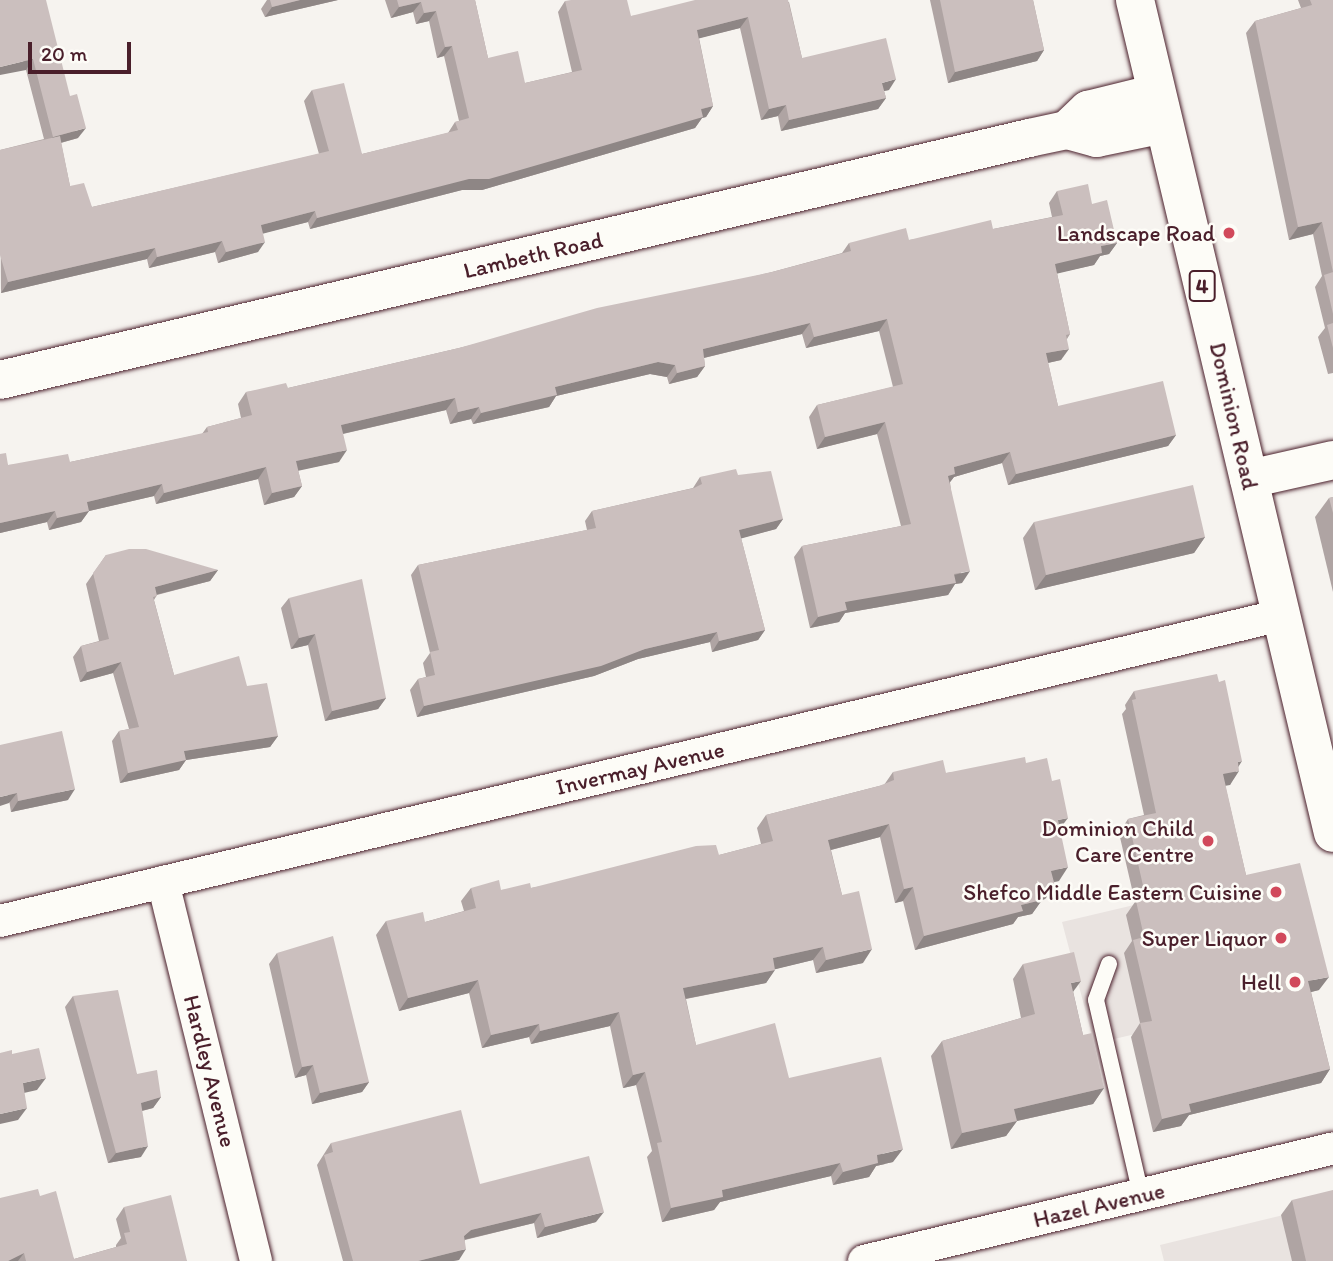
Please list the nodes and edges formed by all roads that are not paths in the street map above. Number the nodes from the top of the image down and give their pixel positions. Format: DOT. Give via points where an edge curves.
graph roads {
  1 [pos="1135,0"];
  2 [pos="1160,108"];
  3 [pos="0,380"];
  4 [pos="1333,460"];
  5 [pos="1249,479"];
  6 [pos="1281,615"];
  7 [pos="1333,831"];
  8 [pos="163,882"];
  9 [pos="0,921"];
  10 [pos="1109,964"];
  11 [pos="1333,1148"];
  12 [pos="1141,1195"];
  13 [pos="256,1261"];
  14 [pos="864,1261"];
  1 -- 2 [label="street, Dominion Road / 4"];
  2 -- 3 [label="street, Lambeth Road" via="1088,110 1067,130"];
  2 -- 5 [label="street, Dominion Road / 4"];
  4 -- 5 [label="street"];
  5 -- 6 [label="street, Dominion Road / 4"];
  6 -- 7 [label="street, Dominion Road / 4"];
  6 -- 8 [label="street, Invermay Avenue"];
  8 -- 9 [label="street, Invermay Avenue"];
  8 -- 13 [label="street, Hardley Avenue"];
  10 -- 12 [label="lane" via="1096,1000"];
  11 -- 12 [label="street, Hazel Avenue"];
  12 -- 14 [label="street, Hazel Avenue"];
}
